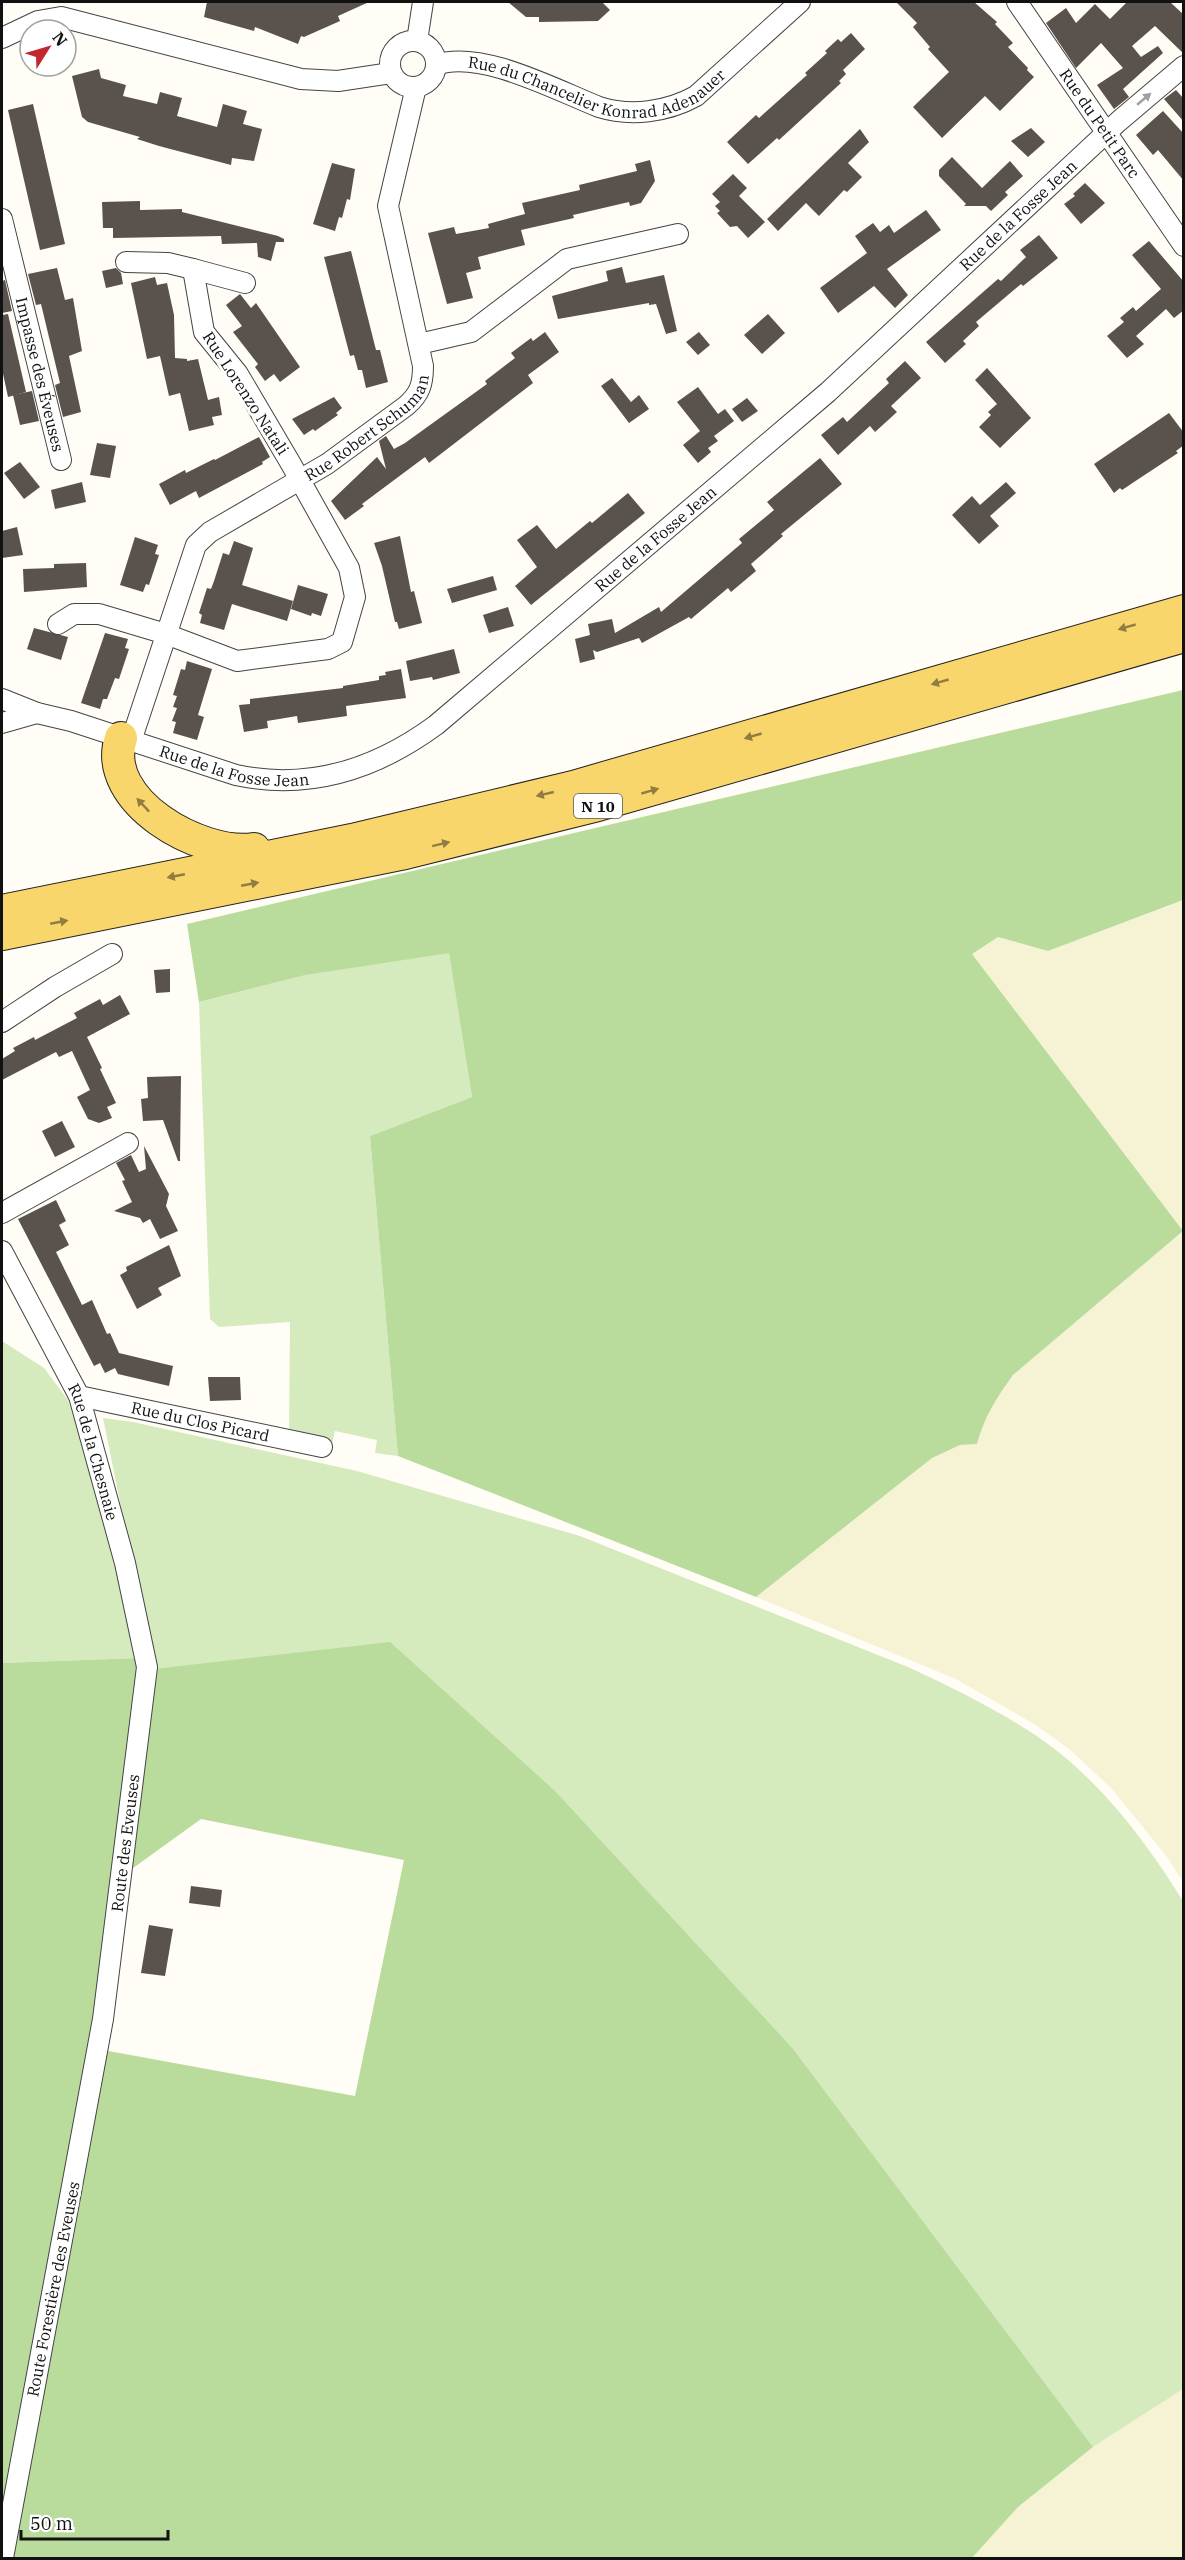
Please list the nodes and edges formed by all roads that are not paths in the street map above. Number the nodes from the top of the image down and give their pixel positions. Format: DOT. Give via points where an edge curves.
graph roads {
  1 [pos="423,2"];
  2 [pos="800,2"];
  3 [pos="1017,2"];
  4 [pos="2,38"];
  5 [pos="417,41"];
  6 [pos="436,65"];
  7 [pos="1184,66"];
  8 [pos="391,73"];
  9 [pos="416,87"];
  10 [pos="1105,133"];
  11 [pos="2,219"];
  12 [pos="678,234"];
  13 [pos="1184,246"];
  14 [pos="126,262"];
  15 [pos="193,269"];
  16 [pos="245,283"];
  17 [pos="419,344"];
  18 [pos="61,460"];
  19 [pos="300,480"];
  20 [pos="1184,611"];
  21 [pos="58,624"];
  22 [pos="166,634"];
  23 [pos="1184,636"];
  24 [pos="2,699"];
  25 [pos="37,713"];
  26 [pos="2,723"];
  27 [pos="126,739"];
  28 [pos="377,834"];
  29 [pos="2,928"];
  30 [pos="112,954"];
  31 [pos="2,1022"];
  32 [pos="128,1143"];
  33 [pos="2,1213"];
  34 [pos="2,1251"];
  35 [pos="79,1396"];
  36 [pos="322,1447"];
  37 [pos="147,1667"];
  38 [pos="103,2019"];
  39 [pos="3,2559"];
  1 -- 5 [label="street"];
  2 -- 6 [label="street, Rue du Chancelier Konrad Adenauer" via="696,96 638,113 599,107 485,63 447,61"];
  3 -- 10 [label="street, Rue du Petit Parc"];
  4 -- 8 [label="street" via="38,21 61,17 300,79 338,81"];
  5 -- 6 [label="street" via="433,52"];
  5 -- 8 [label="street" via="397,47 390,59"];
  6 -- 9 [label="street" via="430,80"];
  10 -- 7 [label="street, Rue de la Fosse Jean, one-way"];
  8 -- 9 [label="street" via="401,84"];
  9 -- 17 [label="street, Rue Robert Schuman" via="388,206"];
  10 -- 13 [label="street, Rue du Petit Parc"];
  10 -- 27 [label="street, Rue de la Fosse Jean" via="828,392 411,743 390,755 330,776 281,781 236,775"];
  11 -- 18 [label="street, Impasse des Éveuses"];
  12 -- 17 [label="street" via="567,260 471,332"];
  14 -- 15 [label="street" via="168,263"];
  15 -- 16 [label="street"];
  15 -- 19 [label="street, Rue Lorenzo Natali" via="204,332 238,374"];
  17 -- 19 [label="street, Rue Robert Schuman" via="423,377 417,397"];
  19 -- 22 [label="street, Rue Robert Schuman" via="210,532 196,545"];
  19 -- 22 [label="street, Rue Lorenzo Natali" via="349,568 355,597 342,642 328,649 237,661"];
  20 -- 28 [label="main road, N 10, one-way" via="573,787"];
  21 -- 22 [label="street" via="74,614 99,614"];
  22 -- 27 [label="street, Rue Robert Schuman"];
  29 -- 23 [label="main road, N 10, one-way" via="405,853 598,806"];
  24 -- 25 [label="street, Rue de la Fosse Jean"];
  25 -- 26 [label="street"];
  25 -- 27 [label="street, Rue de la Fosse Jean"];
  28 -- 27 [label="main road, one-way" via="353,832 250,849 226,850 209,845 159,820 127,786 118,764 118,747"];
  28 -- 29 [label="main road, N 10, one-way"];
  30 -- 31 [label="street"];
  32 -- 33 [label="street"];
  34 -- 35 [label="street, Rue de la Chesnaie"];
  35 -- 36 [label="street, Rue du Clos Picard"];
  35 -- 37 [label="street, Rue de la Chesnaie" via="125,1563"];
  37 -- 38 [label="street, Route des Eveuses"];
  38 -- 39 [label="street, Route Forestière des Eveuses"];
}
